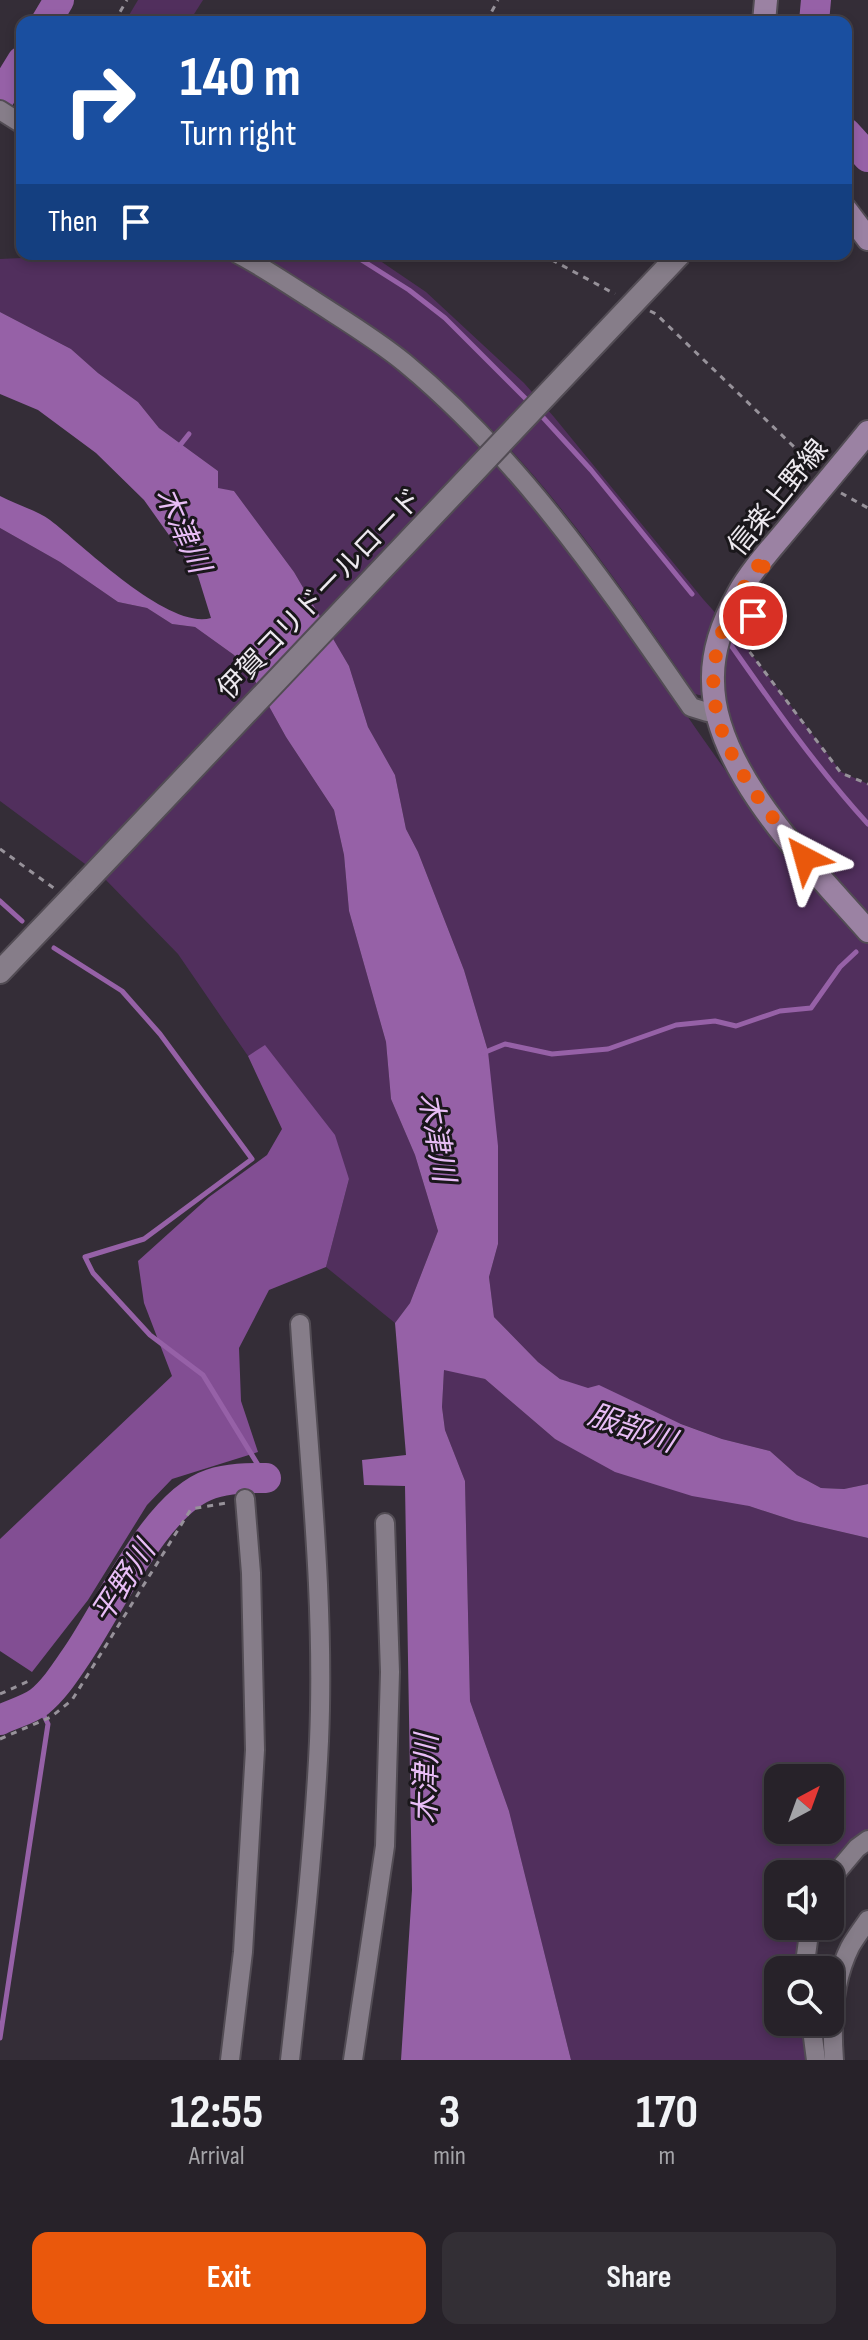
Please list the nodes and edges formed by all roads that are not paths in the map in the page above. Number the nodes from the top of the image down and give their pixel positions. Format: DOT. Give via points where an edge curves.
graph roads {
  1 [pos="852,218"];
  2 [pos="868,239"];
  3 [pos="248,260"];
  4 [pos="674,260"];
  5 [pos="868,432"];
  6 [pos="717,711"];
  7 [pos="868,931"];
  8 [pos="0,972"];
  9 [pos="300,1324"];
  10 [pos="245,1499"];
  11 [pos="385,1523"];
  12 [pos="868,1840"];
  13 [pos="844,1863"];
  14 [pos="868,1920"];
  15 [pos="813,2036"];
  16 [pos="230,2060"];
  17 [pos="290,2060"];
  18 [pos="353,2060"];
  19 [pos="816,2060"];
  20 [pos="834,2060"];
  1 -- 2 [label="main road"];
  3 -- 6 [label="street" via="342,318 433,388 489,442 562,528 691,707"];
  4 -- 8 [label="street, 伊賀コリドールロード, bridge"];
  5 -- 6 [label="main road, 信楽上野線" via="751,574 725,620 712,682"];
  6 -- 7 [label="main road, 信楽上野線" via="727,745 754,793"];
  9 -- 17 [label="street" via="319,1582 319,1739"];
  10 -- 16 [label="street" via="255,1750 243,1952"];
  11 -- 18 [label="street" via="390,1672 385,1846"];
  12 -- 13 [label="street"];
  14 -- 20 [label="street" via="850,1947 837,1990 831,2028"];
  15 -- 19 [label="street"];
}
